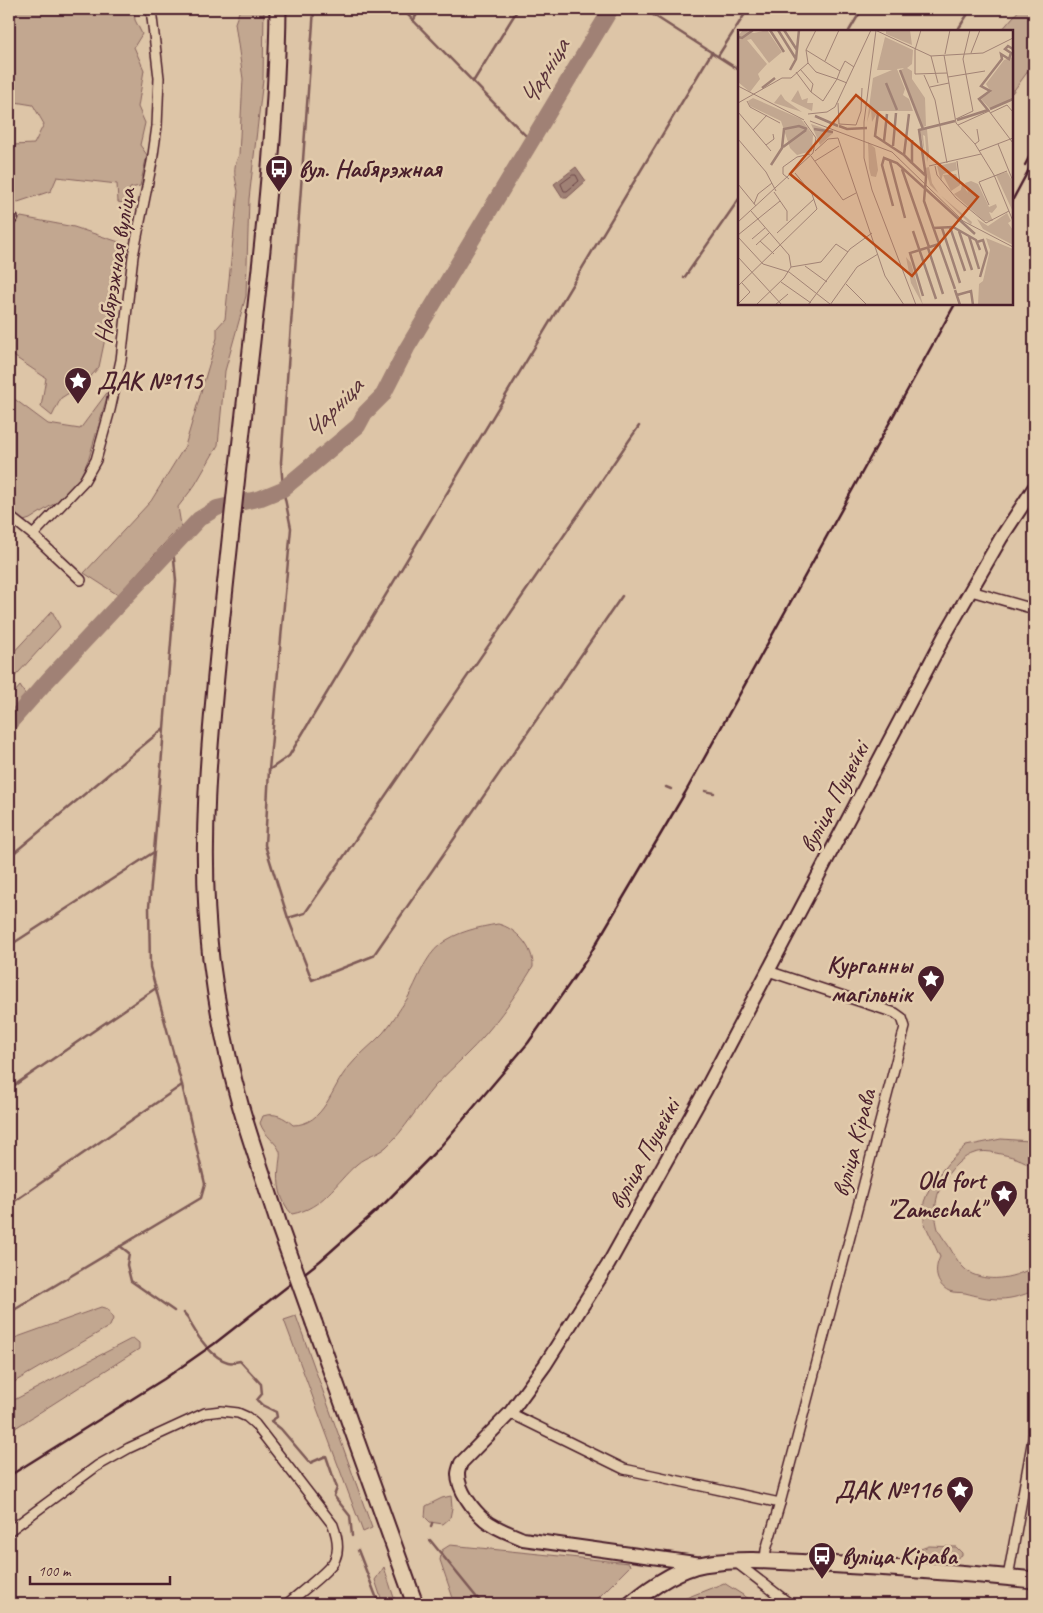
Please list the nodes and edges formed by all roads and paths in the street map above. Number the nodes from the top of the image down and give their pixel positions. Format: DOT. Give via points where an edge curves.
graph roads {
  1 [pos="151,9"];
  2 [pos="278,9"];
  3 [pos="1034,488"];
  4 [pos="9,516"];
  5 [pos="34,535"];
  6 [pos="81,580"];
  7 [pos="971,591"];
  8 [pos="1034,609"];
  9 [pos="768,971"];
  10 [pos="510,1413"];
  11 [pos="1034,1432"];
  12 [pos="780,1503"];
  13 [pos="9,1531"];
  14 [pos="733,1560"];
  15 [pos="765,1560"];
  16 [pos="702,1564"];
  17 [pos="1008,1577"];
  18 [pos="1034,1580"];
  19 [pos="287,1604"];
  20 [pos="415,1604"];
  21 [pos="631,1604"];
  22 [pos="790,1604"];
  1 -- 5 [label="street, Набярэжная вуліца" via="159,78 157,126 133,256 122,360 96,460 84,481"];
  2 -- 20 [label="main road, bridge" via="278,64 265,221 208,756 205,831 207,914 211,959 240,1106 280,1228"];
  3 -- 7 [label="street, вуліца Пуцейкі"];
  4 -- 5 [label="street"];
  5 -- 6 [label="street"];
  7 -- 8 [label="street"];
  7 -- 9 [label="street, вуліца Пуцейкі"];
  9 -- 10 [label="street, вуліца Пуцейкі" via="608,1266"];
  9 -- 12 [label="street, вуліца Кірава" via="895,1013 902,1018 905,1027"];
  10 -- 12 [label="street" via="624,1469"];
  10 -- 16 [label="street, вуліца Пуцейкі" via="461,1463 458,1473 462,1490 484,1519 523,1539"];
  11 -- 17 [label="street"];
  12 -- 15 [label="street, вуліца Кірава"];
  13 -- 19 [label="street" via="97,1466 129,1448 205,1413 238,1413 255,1424 268,1440 333,1525 337,1536 333,1564"];
  14 -- 15 [label="main road"];
  14 -- 16 [label="main road"];
  14 -- 22 [label="street"];
  15 -- 17 [label="main road"];
  16 -- 21 [label="main road" via="669,1578"];
  17 -- 18 [label="main road"];
}
